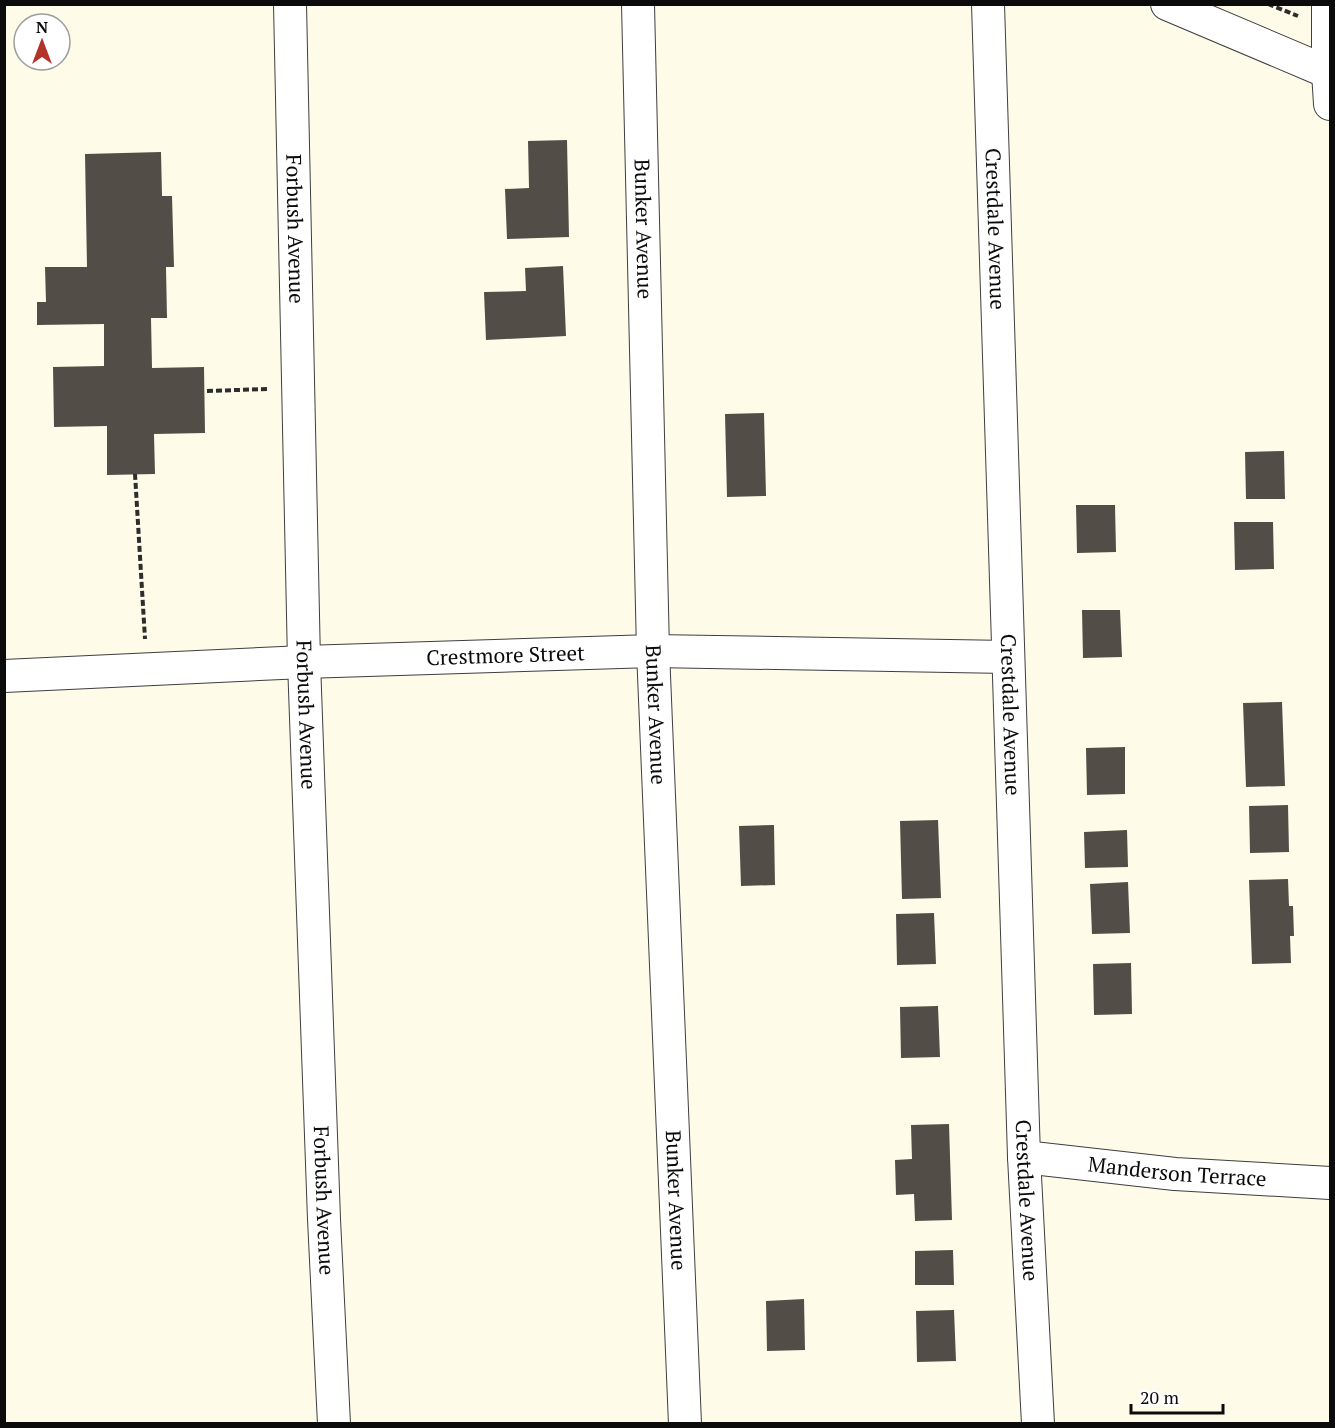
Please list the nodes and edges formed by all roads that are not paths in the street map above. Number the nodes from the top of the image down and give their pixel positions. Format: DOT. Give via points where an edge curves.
graph roads {
  1 [pos="290,4"];
  2 [pos="638,4"];
  3 [pos="988,4"];
  4 [pos="1167,4"];
  5 [pos="1328,4"];
  6 [pos="1329,73"];
  7 [pos="1330,104"];
  8 [pos="653,651"];
  9 [pos="1008,657"];
  10 [pos="304,662"];
  11 [pos="4,676"];
  12 [pos="1024,1157"];
  13 [pos="1330,1183"];
  14 [pos="334,1424"];
  15 [pos="684,1424"];
  16 [pos="1038,1424"];
  1 -- 10 [label="street, Forbush Avenue"];
  2 -- 8 [label="street, Bunker Avenue"];
  3 -- 9 [label="street, Crestdale Avenue"];
  4 -- 6 [label="street"];
  5 -- 6 [label="street"];
  6 -- 7 [label="street"];
  8 -- 9 [label="street, Crestmore Street"];
  8 -- 10 [label="street, Crestmore Street"];
  8 -- 15 [label="street, Bunker Avenue"];
  9 -- 12 [label="street, Crestdale Avenue"];
  10 -- 11 [label="street, Crestmore Street"];
  10 -- 14 [label="street, Forbush Avenue"];
  12 -- 13 [label="street, Manderson Terrace" via="1175,1174"];
  12 -- 16 [label="street, Crestdale Avenue"];
}
